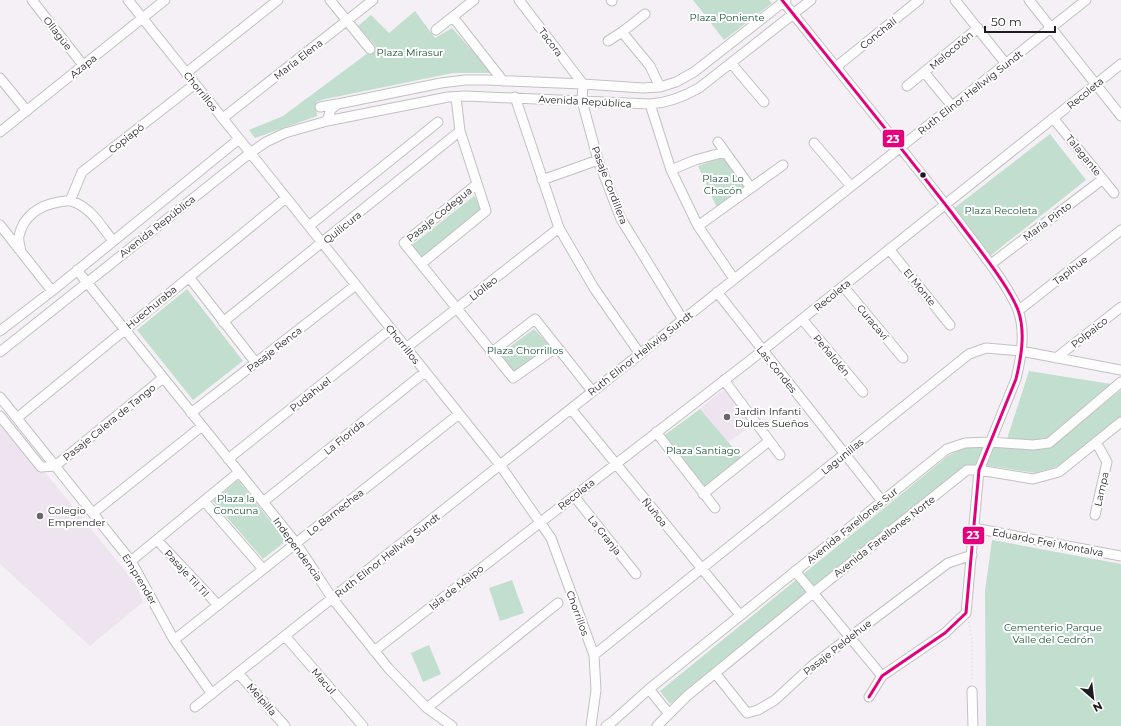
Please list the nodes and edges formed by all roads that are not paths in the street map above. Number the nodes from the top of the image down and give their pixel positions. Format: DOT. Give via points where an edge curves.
graph roads {
  1 [pos="32,0"];
  2 [pos="128,0"];
  3 [pos="165,0"];
  4 [pos="278,0"];
  5 [pos="330,0"];
  6 [pos="373,0"];
  7 [pos="474,0"];
  8 [pos="519,0"];
  9 [pos="812,0"];
  10 [pos="919,0"];
  11 [pos="955,0"];
  12 [pos="1029,0"];
  13 [pos="1086,0"];
  14 [pos="784,1"];
  15 [pos="645,14"];
  16 [pos="794,14"];
  17 [pos="453,17"];
  18 [pos="142,18"];
  19 [pos="347,20"];
  20 [pos="978,28"];
  21 [pos="1051,28"];
  22 [pos="436,30"];
  23 [pos="622,32"];
  24 [pos="608,41"];
  25 [pos="370,49"];
  26 [pos="731,63"];
  27 [pos="1006,64"];
  28 [pos="1121,64"];
  29 [pos="83,65"];
  30 [pos="836,67"];
  31 [pos="924,72"];
  32 [pos="186,73"];
  33 [pos="0,78"];
  34 [pos="503,81"];
  35 [pos="195,84"];
  36 [pos="582,84"];
  37 [pos="1096,84"];
  38 [pos="907,86"];
  39 [pos="660,87"];
  40 [pos="392,93"];
  41 [pos="456,97"];
  42 [pos="515,97"];
  43 [pos="582,101"];
  44 [pos="764,102"];
  45 [pos="341,104"];
  46 [pos="650,104"];
  47 [pos="952,106"];
  48 [pos="320,108"];
  49 [pos="391,109"];
  50 [pos="27,111"];
  51 [pos="1121,116"];
  52 [pos="222,118"];
  53 [pos="1053,118"];
  54 [pos="327,121"];
  55 [pos="438,122"];
  56 [pos="460,131"];
  57 [pos="0,132"];
  58 [pos="239,138"];
  59 [pos="718,142"];
  60 [pos="814,143"];
  61 [pos="900,148"];
  62 [pos="725,152"];
  63 [pos="250,153"];
  64 [pos="598,160"];
  65 [pos="783,165"];
  66 [pos="671,170"];
  67 [pos="1103,179"];
  68 [pos="542,180"];
  69 [pos="477,184"];
  70 [pos="851,186"];
  71 [pos="751,188"];
  72 [pos="1114,192"];
  73 [pos="286,198"];
  74 [pos="70,201"];
  75 [pos="945,205"];
  76 [pos="0,225"];
  77 [pos="308,226"];
  78 [pos="698,226"];
  79 [pos="559,228"];
  80 [pos="1121,230"];
  81 [pos="113,241"];
  82 [pos="322,243"];
  83 [pos="890,249"];
  84 [pos="21,251"];
  85 [pos="421,264"];
  86 [pos="991,264"];
  87 [pos="77,270"];
  88 [pos="189,277"];
  89 [pos="734,279"];
  90 [pos="87,282"];
  91 [pos="356,285"];
  92 [pos="843,286"];
  93 [pos="52,291"];
  94 [pos="718,292"];
  95 [pos="1121,307"];
  96 [pos="457,309"];
  97 [pos="1018,311"];
  98 [pos="802,319"];
  99 [pos="683,320"];
  100 [pos="223,322"];
  101 [pos="950,325"];
  102 [pos="124,329"];
  103 [pos="391,329"];
  104 [pos="0,331"];
  105 [pos="557,347"];
  106 [pos="406,348"];
  107 [pos="762,351"];
  108 [pos="1021,351"];
  109 [pos="0,352"];
  110 [pos="492,352"];
  111 [pos="640,354"];
  112 [pos="903,358"];
  113 [pos="1056,358"];
  114 [pos="256,363"];
  115 [pos="1121,370"];
  116 [pos="425,372"];
  117 [pos="163,378"];
  118 [pos="724,380"];
  119 [pos="1121,382"];
  120 [pos="592,391"];
  121 [pos="863,392"];
  122 [pos="0,397"];
  123 [pos="571,409"];
  124 [pos="191,413"];
  125 [pos="459,414"];
  126 [pos="0,416"];
  127 [pos="17,418"];
  128 [pos="1121,422"];
  129 [pos="202,426"];
  130 [pos="656,432"];
  131 [pos="769,441"];
  132 [pos="990,442"];
  133 [pos="1096,442"];
  134 [pos="846,453"];
  135 [pos="780,455"];
  136 [pos="228,459"];
  137 [pos="616,463"];
  138 [pos="500,465"];
  139 [pos="55,466"];
  140 [pos="979,470"];
  141 [pos="239,472"];
  142 [pos="703,494"];
  143 [pos="574,496"];
  144 [pos="204,501"];
  145 [pos="882,501"];
  146 [pos="264,502"];
  147 [pos="715,508"];
  148 [pos="93,513"];
  149 [pos="1095,515"];
  150 [pos="539,522"];
  151 [pos="974,528"];
  152 [pos="157,540"];
  153 [pos="296,543"];
  154 [pos="972,555"];
  155 [pos="1121,556"];
  156 [pos="132,561"];
  157 [pos="263,569"];
  158 [pos="702,569"];
  159 [pos="795,571"];
  160 [pos="636,574"];
  161 [pos="813,593"];
  162 [pos="332,598"];
  163 [pos="558,603"];
  164 [pos="218,605"];
  165 [pos="740,615"];
  166 [pos="285,636"];
  167 [pos="849,637"];
  168 [pos="174,640"];
  169 [pos="374,651"];
  170 [pos="594,656"];
  171 [pos="238,673"];
  172 [pos="715,673"];
  173 [pos="882,676"];
  174 [pos="649,689"];
  175 [pos="972,692"];
  176 [pos="212,694"];
  177 [pos="869,697"];
  178 [pos="195,707"];
  179 [pos="427,708"];
  180 [pos="669,714"];
  181 [pos="285,726"];
  182 [pos="363,726"];
  183 [pos="451,726"];
  184 [pos="591,726"];
  185 [pos="606,726"];
  186 [pos="657,726"];
  187 [pos="973,726"];
  1 -- 29 [label="street, Ollagüe"];
  2 -- 18 [label="street, Chorrillos"];
  3 -- 18 [label="street, Azapa"];
  4 -- 32 [label="street"];
  5 -- 19 [label="street"];
  6 -- 19 [label="street, María Elena"];
  7 -- 17 [label="street"];
  8 -- 36 [label="street, Tacora"];
  9 -- 16 [label="street, Avenida República"];
  10 -- 30 [label="street, Conchalí"];
  11 -- 20 [label="street, Melocotón"];
  12 -- 21 [label="street"];
  13 -- 21 [label="street, Ruth Elinor Hellwig Sundt"];
  14 -- 16 [label="street"];
  14 -- 39 [label="street, Avenida República" via="694,72"];
  15 -- 23 [label="street"];
  16 -- 26 [label="street, Avenida República"];
  16 -- 30 [label="street"];
  17 -- 22 [label="street"];
  17 -- 34 [label="street"];
  18 -- 29 [label="street, Azapa"];
  18 -- 32 [label="street, Chorrillos"];
  19 -- 25 [label="street"];
  19 -- 52 [label="street, María Elena"];
  20 -- 27 [label="street, Melocotón"];
  20 -- 31 [label="street, Melocotón"];
  21 -- 27 [label="street, Ruth Elinor Hellwig Sundt"];
  21 -- 37 [label="street"];
  23 -- 24 [label="street"];
  23 -- 39 [label="street" via="650,66"];
  26 -- 44 [label="street"];
  26 -- 46 [label="street, Avenida República" via="699,88 669,101"];
  27 -- 47 [label="street, Ruth Elinor Hellwig Sundt"];
  28 -- 37 [label="street, Recoleta"];
  29 -- 50 [label="street, Azapa"];
  30 -- 61 [label="street"];
  31 -- 38 [label="street, Melocotón"];
  31 -- 47 [label="street, Melocotón"];
  32 -- 35 [label="street, Chorrillos"];
  33 -- 50 [label="street"];
  34 -- 36 [label="street, Avenida República"];
  34 -- 40 [label="street, Avenida República" via="454,82"];
  35 -- 52 [label="street, Chorrillos"];
  35 -- 74 [label="street, Copiapó" via="82,172"];
  36 -- 39 [label="street, Avenida República"];
  36 -- 43 [label="street, Pasaje Cordillera"];
  37 -- 51 [label="street"];
  37 -- 53 [label="street, Recoleta"];
  40 -- 45 [label="street, Avenida República"];
  40 -- 49 [label="street"];
  41 -- 42 [label="street, Avenida República"];
  41 -- 49 [label="street, Avenida República"];
  41 -- 56 [label="street, Pasaje Codegua"];
  42 -- 43 [label="street, Avenida República"];
  42 -- 68 [label="street"];
  43 -- 46 [label="street, Avenida República"];
  43 -- 64 [label="street, Pasaje Cordillera"];
  45 -- 48 [label="street, Avenida República"];
  45 -- 54 [label="street" via="331,109"];
  46 -- 66 [label="street"];
  47 -- 61 [label="street, Ruth Elinor Hellwig Sundt"];
  49 -- 54 [label="street, Avenida República"];
  50 -- 57 [label="street, Azapa"];
  52 -- 58 [label="street, Chorrillos"];
  53 -- 67 [label="street, Talagante"];
  53 -- 75 [label="street, Recoleta"];
  54 -- 63 [label="street, Avenida República" via="285,133"];
  55 -- 77 [label="street"];
  56 -- 69 [label="street, Pasaje Codegua"];
  56 -- 82 [label="street, Quilicura"];
  58 -- 63 [label="street, Chorrillos"];
  58 -- 81 [label="street, Avenida República"];
  59 -- 62 [label="street"];
  60 -- 70 [label="street"];
  61 -- 70 [label="street, Ruth Elinor Hellwig Sundt"];
  61 -- 75 [label="street"];
  62 -- 66 [label="street"];
  62 -- 71 [label="street"];
  63 -- 73 [label="street, Chorrillos"];
  63 -- 90 [label="street, Avenida República"];
  64 -- 68 [label="street"];
  64 -- 99 [label="street, Pasaje Cordillera" via="621,219"];
  65 -- 71 [label="street"];
  66 -- 78 [label="street"];
  67 -- 72 [label="street, Talagante"];
  67 -- 86 [label="street, María Pinto"];
  68 -- 79 [label="street"];
  69 -- 85 [label="street, Pasaje Codegua" via="486,211"];
  69 -- 85 [label="street, Pasaje Codegua" via="404,243"];
  70 -- 89 [label="street, Ruth Elinor Hellwig Sundt"];
  71 -- 78 [label="street"];
  73 -- 77 [label="street, Chorrillos"];
  73 -- 88 [label="street, Huechuraba"];
  74 -- 81 [label="street" via="85,208 94,216"];
  74 -- 84 [label="street" via="46,204 35,211 26,221 19,237"];
  75 -- 83 [label="street, Recoleta"];
  75 -- 86 [label="street"];
  76 -- 84 [label="street"];
  77 -- 82 [label="street, Chorrillos"];
  78 -- 89 [label="street"];
  79 -- 96 [label="street, Llolleo"];
  79 -- 111 [label="street" via="594,288"];
  80 -- 97 [label="street, Tapihue"];
  81 -- 87 [label="street, Avenida República"];
  82 -- 91 [label="street, Chorrillos"];
  82 -- 100 [label="street, Quilicura"];
  83 -- 92 [label="street, Recoleta"];
  83 -- 101 [label="street, El Monte"];
  84 -- 93 [label="street"];
  85 -- 96 [label="street, Pasaje Codegua"];
  86 -- 97 [label="street"];
  87 -- 90 [label="street, Independencia"];
  87 -- 93 [label="street, Avenida República"];
  88 -- 100 [label="street"];
  88 -- 102 [label="street, Huechuraba"];
  89 -- 94 [label="street, Ruth Elinor Hellwig Sundt"];
  90 -- 102 [label="street, Independencia"];
  90 -- 109 [label="street, Avenida República"];
  91 -- 103 [label="street, Chorrillos"];
  91 -- 114 [label="street, Pasaje Renca"];
  92 -- 98 [label="street, Recoleta"];
  92 -- 112 [label="street, Curacaví"];
  93 -- 104 [label="street, Avenida República"];
  94 -- 99 [label="street, Ruth Elinor Hellwig Sundt"];
  94 -- 107 [label="street, Las Condes"];
  95 -- 113 [label="street, Polpaico"];
  96 -- 106 [label="street, Llolleo"];
  96 -- 110 [label="street, Pasaje Codegua"];
  97 -- 108 [label="street" via="1022,337"];
  98 -- 107 [label="street, Recoleta"];
  98 -- 121 [label="street, Peñalolén"];
  99 -- 111 [label="street, Ruth Elinor Hellwig Sundt"];
  100 -- 114 [label="street"];
  102 -- 117 [label="street, Independencia"];
  102 -- 127 [label="street, Huechuraba"];
  103 -- 106 [label="street, Chorrillos"];
  103 -- 136 [label="street, Pudahuel"];
  105 -- 110 [label="street, Pasaje Codegua" via="513,378"];
  105 -- 110 [label="street" via="535,319"];
  105 -- 120 [label="street"];
  106 -- 116 [label="street, Chorrillos"];
  107 -- 118 [label="street, Recoleta"];
  107 -- 134 [label="street, Las Condes"];
  108 -- 113 [label="street, Lagunillas"];
  108 -- 132 [label="street" via="1016,379"];
  108 -- 134 [label="street, Lagunillas" via="986,348 969,354"];
  111 -- 120 [label="street, Ruth Elinor Hellwig Sundt"];
  113 -- 115 [label="street, Lagunillas"];
  114 -- 124 [label="street, Pasaje Renca"];
  116 -- 125 [label="street, Chorrillos"];
  116 -- 146 [label="street, La Florida"];
  117 -- 124 [label="street, Independencia"];
  117 -- 139 [label="street, Pasaje Calera de Tango"];
  118 -- 130 [label="street, Recoleta"];
  118 -- 131 [label="street"];
  119 -- 132 [label="street, Avenida Farellones Sur" via="1048,442 1033,445"];
  120 -- 123 [label="street, Ruth Elinor Hellwig Sundt"];
  122 -- 127 [label="street, Emprender"];
  123 -- 137 [label="street, Ñuñoa"];
  123 -- 138 [label="street, Ruth Elinor Hellwig Sundt"];
  124 -- 129 [label="street, Independencia"];
  125 -- 138 [label="street, Chorrillos"];
  125 -- 153 [label="street, Lo Barnechea"];
  126 -- 139 [label="street" via="41,467"];
  127 -- 139 [label="street, Emprender"];
  128 -- 133 [label="street, Avenida Farellones Norte"];
  129 -- 136 [label="street, Independencia"];
  129 -- 148 [label="street"];
  130 -- 137 [label="street, Recoleta"];
  130 -- 142 [label="street"];
  131 -- 135 [label="street"];
  131 -- 142 [label="street"];
  132 -- 140 [label="street"];
  132 -- 145 [label="street, Avenida Farellones Sur" via="965,443 947,449"];
  133 -- 140 [label="street, Avenida Farellones Norte" via="1059,472 1033,479"];
  133 -- 149 [label="street, Lampa" via="1107,462"];
  134 -- 145 [label="street, Las Condes"];
  134 -- 158 [label="street, Lagunillas"];
  136 -- 141 [label="street, Independencia"];
  137 -- 143 [label="street, Recoleta"];
  137 -- 158 [label="street, Ñuñoa"];
  138 -- 150 [label="street, Chorrillos"];
  138 -- 162 [label="street, Ruth Elinor Hellwig Sundt"];
  139 -- 148 [label="street, Emprender"];
  140 -- 151 [label="street"];
  140 -- 161 [label="street, Avenida Farellones Norte" via="968,470"];
  141 -- 144 [label="street"];
  141 -- 146 [label="street, Independencia"];
  142 -- 147 [label="street"];
  143 -- 150 [label="street, Recoleta"];
  143 -- 160 [label="street, La Granja"];
  144 -- 152 [label="street"];
  144 -- 157 [label="street"];
  145 -- 159 [label="street, Avenida Farellones Sur"];
  146 -- 153 [label="street, Independencia"];
  148 -- 156 [label="street, Emprender"];
  150 -- 169 [label="street, Isla de Maipo"];
  150 -- 170 [label="street, Chorrillos" via="551,538"];
  151 -- 154 [label="street"];
  151 -- 155 [label="street, Eduardo Frei Montalva"];
  152 -- 156 [label="street"];
  152 -- 164 [label="street, Pasaje Til Til"];
  153 -- 157 [label="street, Lo Barnechea"];
  153 -- 162 [label="street, Independencia"];
  154 -- 167 [label="street, Pasaje Peldehue" via="948,563"];
  154 -- 173 [label="street" via="966,613 945,633"];
  156 -- 168 [label="street, Emprender"];
  157 -- 164 [label="street, Lo Barnechea"];
  158 -- 165 [label="street, Ñuñoa"];
  158 -- 170 [label="street, Lagunillas"];
  159 -- 161 [label="street"];
  159 -- 165 [label="street, Avenida Farellones Sur"];
  161 -- 167 [label="street"];
  161 -- 172 [label="street, Avenida Farellones Norte"];
  162 -- 166 [label="street, Ruth Elinor Hellwig Sundt"];
  162 -- 169 [label="street, Independencia"];
  163 -- 179 [label="street"];
  164 -- 168 [label="street, Lo Barnechea"];
  165 -- 174 [label="street, Avenida Farellones Sur"];
  166 -- 171 [label="street, Ruth Elinor Hellwig Sundt"];
  166 -- 182 [label="street, Macul"];
  167 -- 172 [label="street, Pasaje Peldehue" via="814,664 775,700 747,713"];
  167 -- 173 [label="street"];
  168 -- 176 [label="street, Emprender"];
  169 -- 179 [label="street, Independencia"];
  170 -- 184 [label="street, Chorrillos" via="596,690"];
  171 -- 176 [label="street, Ruth Elinor Hellwig Sundt"];
  171 -- 181 [label="street, Melpilla"];
  172 -- 180 [label="street, Avenida Farellones Norte"];
  173 -- 177 [label="street"];
  174 -- 180 [label="street"];
  174 -- 185 [label="street, Avenida Farellones Sur"];
  175 -- 187 [label="street"];
  176 -- 178 [label="street, Ruth Elinor Hellwig Sundt"];
  179 -- 183 [label="street, Independencia"];
  180 -- 186 [label="street, Avenida Farellones Norte"];
}
